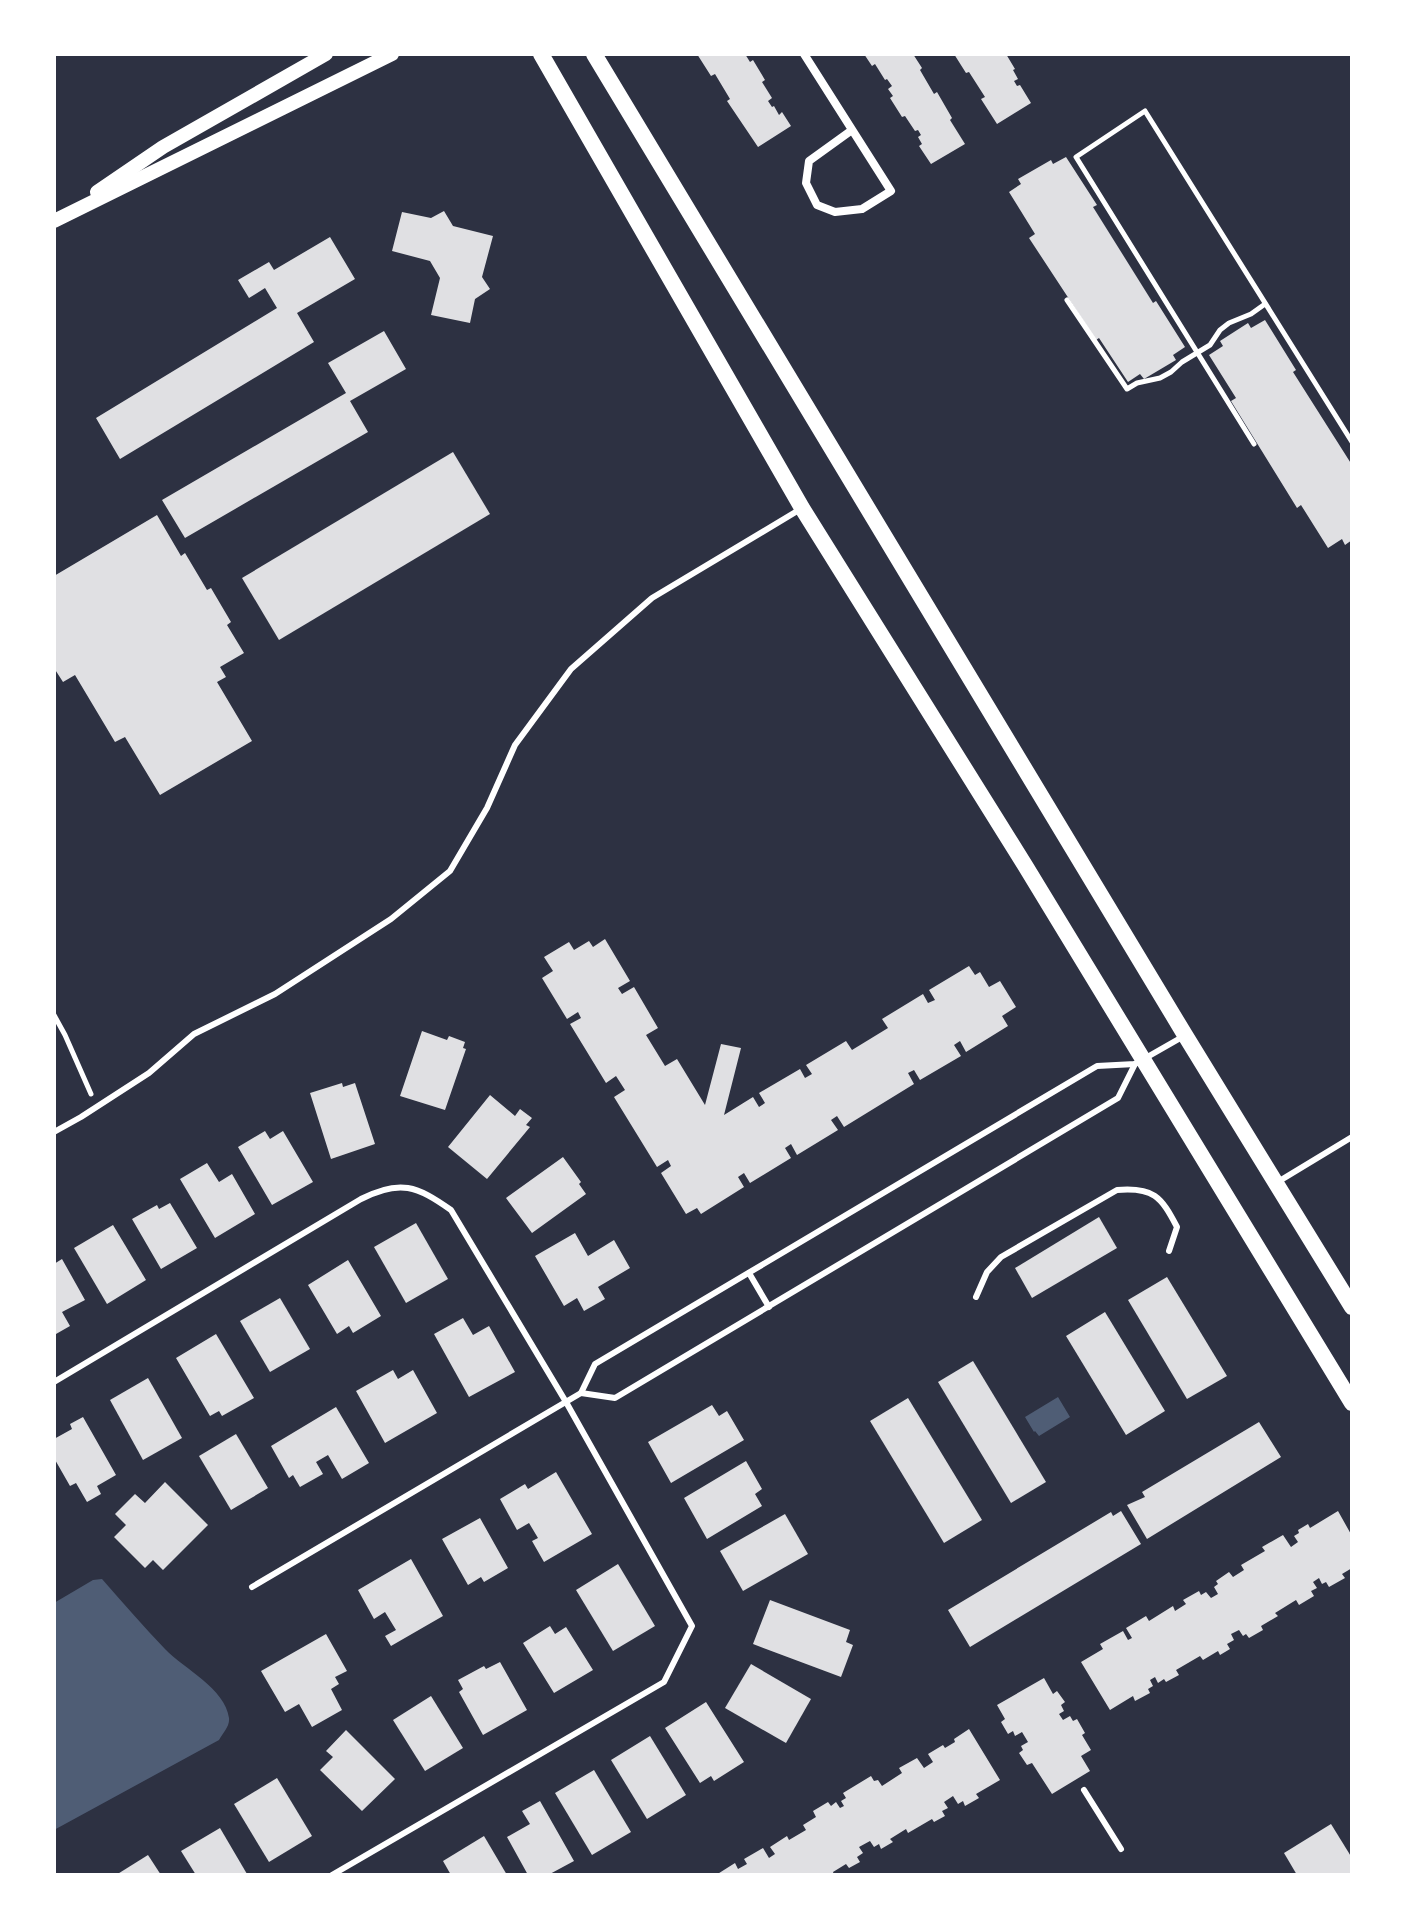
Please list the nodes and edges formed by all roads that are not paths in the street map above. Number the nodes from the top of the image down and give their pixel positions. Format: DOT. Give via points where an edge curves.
graph roads {
  1 [pos="326,54"];
  2 [pos="392,54"];
  3 [pos="541,54"];
  4 [pos="594,54"];
  5 [pos="804,54"];
  6 [pos="852,130"];
  7 [pos="54,221"];
  8 [pos="802,508"];
  9 [pos="1185,1035"];
  10 [pos="1139,1062"];
  11 [pos="54,1132"];
  12 [pos="1352,1137"];
  13 [pos="1276,1183"];
  14 [pos="1169,1251"];
  15 [pos="749,1273"];
  16 [pos="976,1297"];
  17 [pos="769,1307"];
  18 [pos="1352,1307"];
  19 [pos="54,1382"];
  20 [pos="581,1393"];
  21 [pos="566,1402"];
  22 [pos="1352,1403"];
  23 [pos="252,1587"];
  24 [pos="1084,1790"];
  25 [pos="1121,1849"];
  26 [pos="332,1875"];
  1 -- 7 [label="street" via="163,147"];
  2 -- 7 [label="street"];
  3 -- 8 [label="main road"];
  4 -- 9 [label="main road"];
  5 -- 6 [label="street"];
  6 -- 6 [label="street" via="891,191 862,209 835,212 817,205 806,183 809,161"];
  8 -- 10 [label="main road"];
  8 -- 11 [label="lane" via="652,598 571,669 515,745 450,871 391,919 275,994 194,1034 149,1073"];
  9 -- 10 [label="lane"];
  9 -- 13 [label="main road"];
  10 -- 15 [label="lane" via="1097,1066"];
  10 -- 17 [label="lane" via="1118,1098"];
  10 -- 22 [label="main road"];
  12 -- 13 [label="lane"];
  13 -- 18 [label="main road"];
  14 -- 16 [label="lane" via="1177,1227 1166,1206 1136,1188 1117,1190 1001,1257"];
  15 -- 17 [label="lane"];
  15 -- 20 [label="lane" via="595,1364"];
  17 -- 20 [label="lane" via="615,1398"];
  19 -- 21 [label="lane" via="361,1199 404,1186 451,1210"];
  20 -- 21 [label="lane"];
  21 -- 23 [label="lane"];
  21 -- 26 [label="lane" via="692,1626 675,1662 664,1682"];
  24 -- 25 [label="lane"];
}
